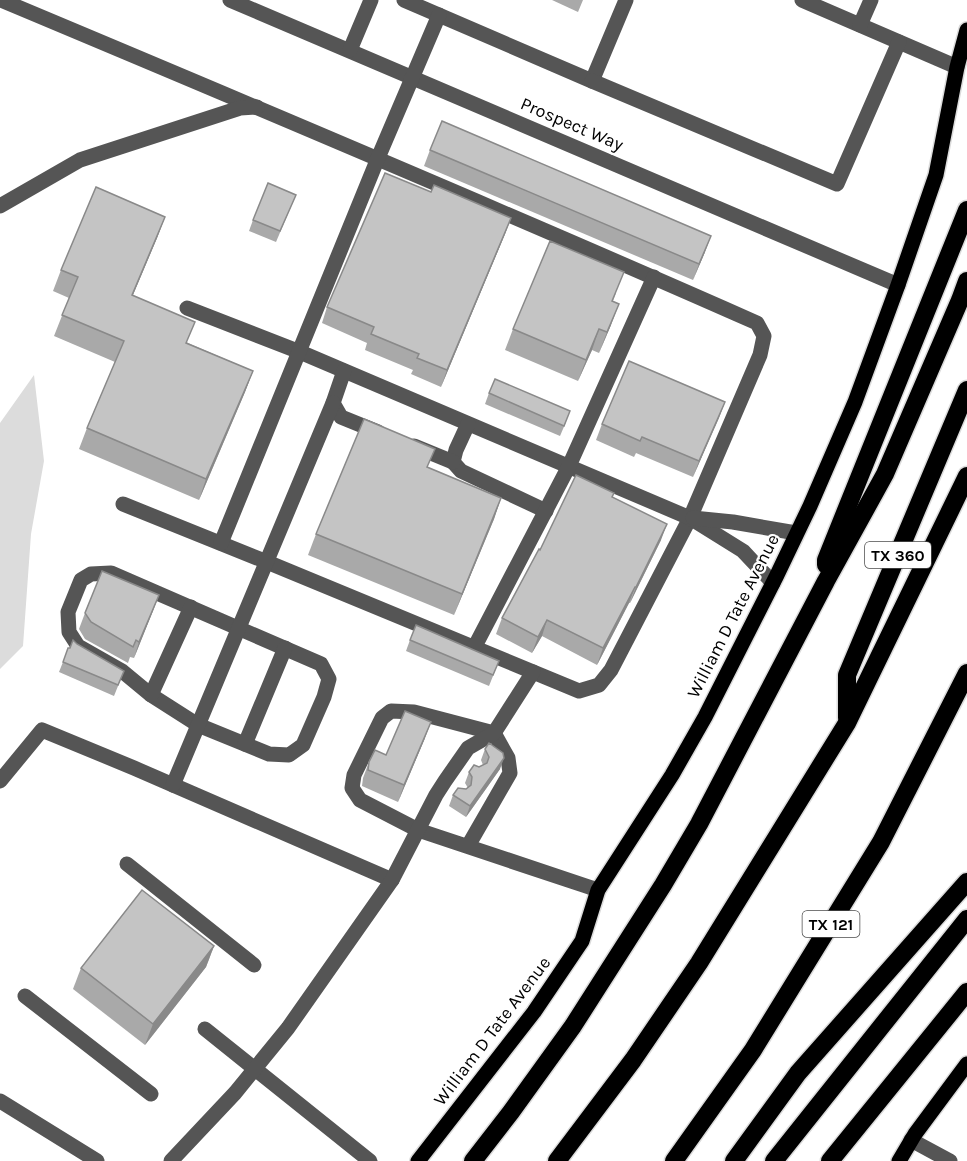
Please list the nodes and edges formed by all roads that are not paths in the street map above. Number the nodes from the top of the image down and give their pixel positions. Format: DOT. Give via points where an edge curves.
graph roads {
  1 [pos="1,0"];
  2 [pos="230,0"];
  3 [pos="371,0"];
  4 [pos="404,0"];
  5 [pos="626,0"];
  6 [pos="802,0"];
  7 [pos="871,0"];
  8 [pos="439,15"];
  9 [pos="860,25"];
  10 [pos="967,30"];
  11 [pos="899,42"];
  12 [pos="350,50"];
  13 [pos="957,67"];
  14 [pos="413,78"];
  15 [pos="592,81"];
  16 [pos="257,106"];
  17 [pos="378,158"];
  18 [pos="0,206"];
  19 [pos="967,210"];
  20 [pos="654,277"];
  21 [pos="967,281"];
  22 [pos="898,285"];
  23 [pos="186,308"];
  24 [pos="300,352"];
  25 [pos="344,371"];
  26 [pos="967,390"];
  27 [pos="333,404"];
  28 [pos="468,424"];
  29 [pos="453,462"];
  30 [pos="569,466"];
  31 [pos="967,476"];
  32 [pos="123,504"];
  33 [pos="546,511"];
  34 [pos="690,518"];
  35 [pos="796,533"];
  36 [pos="221,543"];
  37 [pos="267,562"];
  38 [pos="826,581"];
  39 [pos="772,582"];
  40 [pos="191,607"];
  41 [pos="239,628"];
  42 [pos="285,648"];
  43 [pos="474,648"];
  44 [pos="533,672"];
  45 [pos="967,673"];
  46 [pos="151,695"];
  47 [pos="847,723"];
  48 [pos="198,725"];
  49 [pos="494,733"];
  50 [pos="245,744"];
  51 [pos="460,759"];
  52 [pos="475,768"];
  53 [pos="0,781"];
  54 [pos="445,781"];
  55 [pos="172,784"];
  56 [pos="459,791"];
  57 [pos="418,830"];
  58 [pos="468,846"];
  59 [pos="127,864"];
  60 [pos="392,880"];
  61 [pos="967,882"];
  62 [pos="598,890"];
  63 [pos="967,919"];
  64 [pos="254,965"];
  65 [pos="967,992"];
  66 [pos="25,996"];
  67 [pos="205,1029"];
  68 [pos="967,1064"];
  69 [pos="254,1069"];
  70 [pos="151,1094"];
  71 [pos="0,1101"];
  72 [pos="911,1140"];
  73 [pos="97,1161"];
  74 [pos="171,1161"];
  75 [pos="370,1161"];
  76 [pos="418,1161"];
  77 [pos="473,1161"];
  78 [pos="557,1161"];
  79 [pos="674,1161"];
  80 [pos="734,1161"];
  81 [pos="774,1161"];
  82 [pos="830,1161"];
  83 [pos="898,1161"];
  84 [pos="950,1161"];
  1 -- 16 [label="street"];
  2 -- 12 [label="street, Prospect Way"];
  3 -- 12 [label="street"];
  4 -- 8 [label="street"];
  5 -- 15 [label="street"];
  6 -- 9 [label="street"];
  7 -- 9 [label="street"];
  8 -- 14 [label="street"];
  8 -- 15 [label="street"];
  9 -- 11 [label="street"];
  10 -- 13 [label="main road, William D Tate Avenue"];
  11 -- 13 [label="street"];
  11 -- 15 [label="street" via="837,184"];
  12 -- 14 [label="street, Prospect Way"];
  13 -- 22 [label="main road, William D Tate Avenue" via="936,175"];
  14 -- 17 [label="street"];
  14 -- 22 [label="street, Prospect Way"];
  16 -- 17 [label="street"];
  16 -- 18 [label="street" via="240,108 80,160"];
  17 -- 20 [label="street"];
  17 -- 24 [label="street"];
  19 -- 38 [label="highway" via="826,560"];
  20 -- 30 [label="street"];
  20 -- 34 [label="street" via="757,323 764,336 760,355"];
  21 -- 38 [label="highway" via="885,474"];
  22 -- 35 [label="main road, William D Tate Avenue" via="855,402"];
  23 -- 24 [label="street"];
  24 -- 25 [label="street"];
  24 -- 36 [label="street"];
  25 -- 27 [label="street"];
  25 -- 28 [label="street"];
  26 -- 47 [label="highway, TX 360" via="848,675"];
  27 -- 29 [label="street" via="341,417"];
  27 -- 37 [label="street"];
  28 -- 29 [label="street"];
  28 -- 30 [label="street"];
  29 -- 33 [label="street" via="461,471"];
  30 -- 33 [label="street"];
  30 -- 34 [label="street"];
  31 -- 47 [label="highway"];
  32 -- 36 [label="street"];
  33 -- 43 [label="street"];
  34 -- 35 [label="street"];
  34 -- 39 [label="street" via="742,551"];
  34 -- 44 [label="street" via="611,670 599,685 579,691"];
  35 -- 39 [label="main road, William D Tate Avenue"];
  36 -- 37 [label="street"];
  37 -- 41 [label="street"];
  37 -- 43 [label="street"];
  38 -- 77 [label="highway" via="663,885 573,1026"];
  39 -- 62 [label="main road, William D Tate Avenue" via="705,717"];
  40 -- 41 [label="street"];
  40 -- 46 [label="street"];
  40 -- 46 [label="street" via="111,573 91,574 81,580 68,612 69,632 78,646 122,671"];
  41 -- 42 [label="street"];
  41 -- 48 [label="street"];
  42 -- 50 [label="street"];
  42 -- 50 [label="street" via="321,664 329,679 324,697 303,745 289,754 269,754"];
  43 -- 44 [label="street"];
  44 -- 49 [label="street"];
  45 -- 79 [label="highway, TX 121" via="881,842 753,1050"];
  46 -- 48 [label="street"];
  47 -- 78 [label="highway" via="699,963"];
  48 -- 50 [label="street"];
  48 -- 55 [label="street"];
  49 -- 51 [label="street" via="468,748"];
  49 -- 57 [label="street" via="414,711 391,711 382,718 354,775 352,789 360,800"];
  49 -- 58 [label="street" via="508,758 510,772 497,783 482,807"];
  51 -- 52 [label="street"];
  51 -- 54 [label="street"];
  53 -- 55 [label="street" via="42,730"];
  54 -- 56 [label="street"];
  54 -- 57 [label="street"];
  55 -- 60 [label="street"];
  57 -- 58 [label="street"];
  57 -- 60 [label="street"];
  58 -- 62 [label="street"];
  59 -- 64 [label="street"];
  60 -- 69 [label="street" via="288,1028"];
  61 -- 80 [label="highway" via="798,1073"];
  62 -- 76 [label="main road, William D Tate Avenue" via="582,941 534,1012"];
  63 -- 81 [label="highway"];
  65 -- 82 [label="highway"];
  66 -- 70 [label="street"];
  67 -- 69 [label="street"];
  68 -- 72 [label="main road"];
  69 -- 74 [label="street"];
  69 -- 75 [label="street"];
  71 -- 73 [label="street"];
  72 -- 83 [label="main road"];
  72 -- 84 [label="street"];
}
